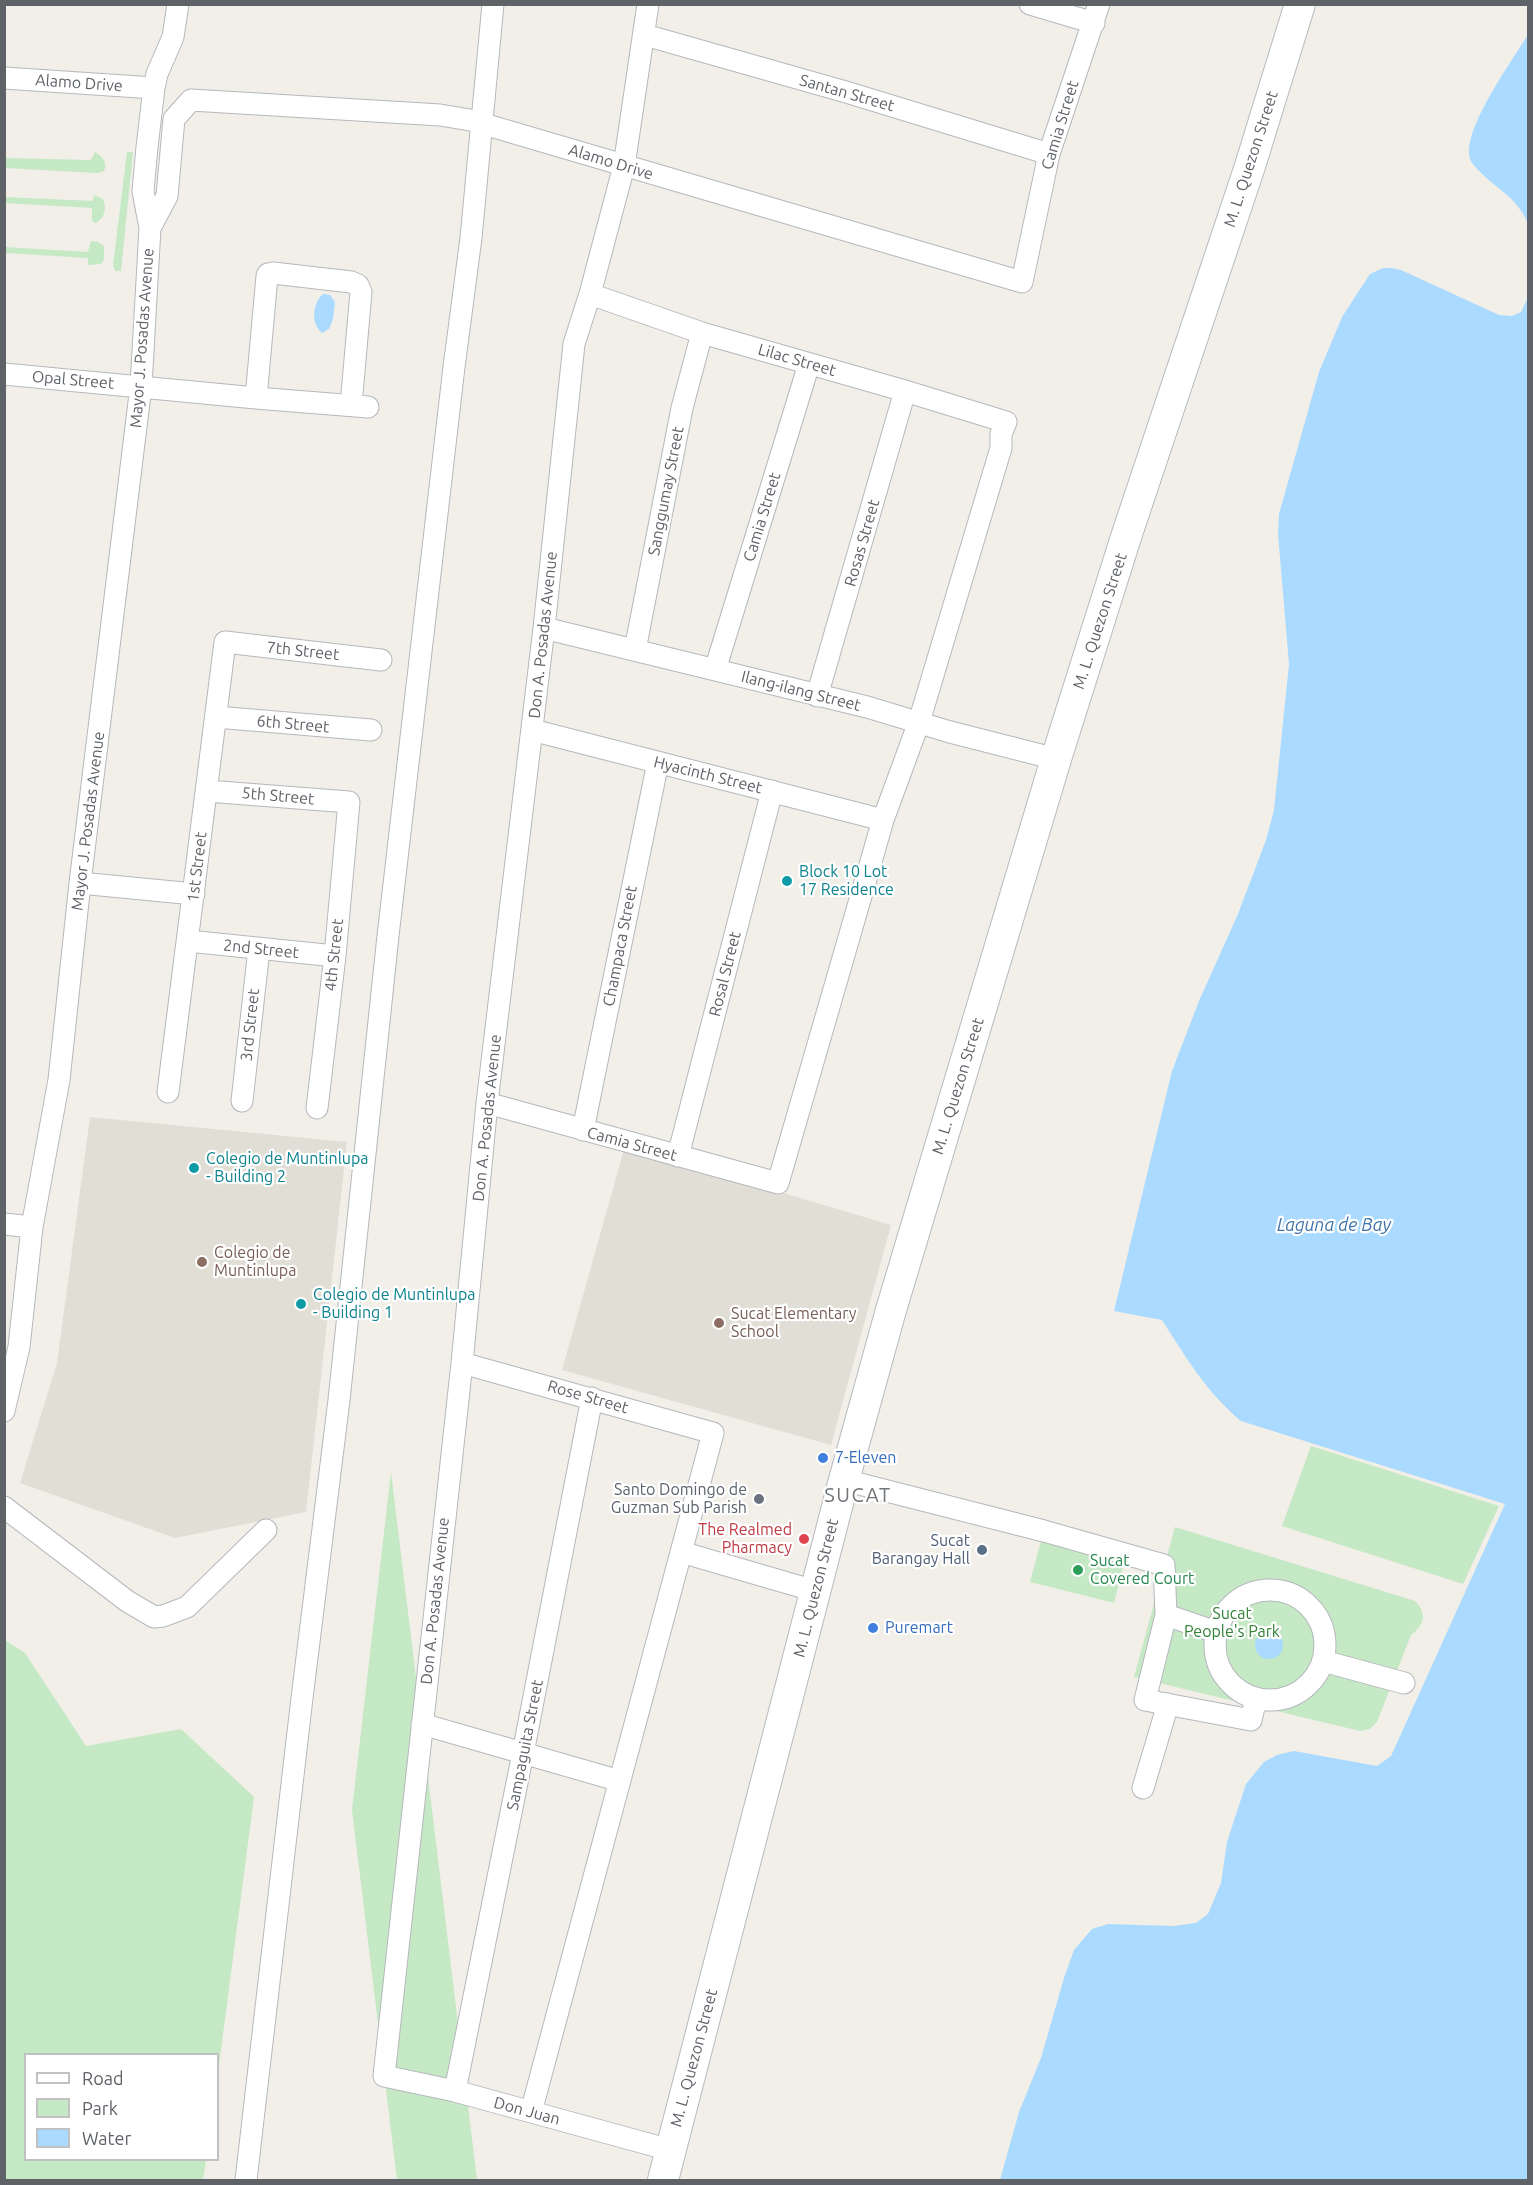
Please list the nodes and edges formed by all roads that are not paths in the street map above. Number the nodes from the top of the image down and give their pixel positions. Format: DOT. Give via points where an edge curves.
graph roads {
  1 [pos="178,4"];
  2 [pos="493,4"];
  3 [pos="648,4"];
  4 [pos="1030,4"];
  5 [pos="1300,4"];
  6 [pos="1097,14"];
  7 [pos="645,35"];
  8 [pos="4,78"];
  9 [pos="154,88"];
  10 [pos="191,100"];
  11 [pos="483,124"];
  12 [pos="1049,154"];
  13 [pos="624,166"];
  14 [pos="150,228"];
  15 [pos="1022,282"];
  16 [pos="590,294"];
  17 [pos="702,333"];
  18 [pos="809,364"];
  19 [pos="4,374"];
  20 [pos="141,386"];
  21 [pos="905,391"];
  22 [pos="256,398"];
  23 [pos="544,628"];
  24 [pos="225,642"];
  25 [pos="635,650"];
  26 [pos="381,660"];
  27 [pos="716,670"];
  28 [pos="817,696"];
  29 [pos="216,717"];
  30 [pos="919,722"];
  31 [pos="371,730"];
  32 [pos="532,730"];
  33 [pos="1056,759"];
  34 [pos="658,762"];
  35 [pos="207,791"];
  36 [pos="772,791"];
  37 [pos="349,802"];
  38 [pos="883,820"];
  39 [pos="80,884"];
  40 [pos="194,894"];
  41 [pos="188,941"];
  42 [pos="258,949"];
  43 [pos="335,956"];
  44 [pos="168,1092"];
  45 [pos="242,1101"];
  46 [pos="487,1103"];
  47 [pos="317,1108"];
  48 [pos="583,1130"];
  49 [pos="678,1156"];
  50 [pos="4,1224"];
  51 [pos="32,1227"];
  52 [pos="462,1363"];
  53 [pos="592,1398"];
  54 [pos="4,1411"];
  55 [pos="843,1480"];
  56 [pos="4,1507"];
  57 [pos="266,1530"];
  58 [pos="681,1552"];
  59 [pos="815,1591"];
  60 [pos="1166,1615"];
  61 [pos="1216,1632"];
  62 [pos="1323,1661"];
  63 [pos="1404,1683"];
  64 [pos="1256,1699"];
  65 [pos="1168,1704"];
  66 [pos="422,1724"];
  67 [pos="523,1753"];
  68 [pos="620,1781"];
  69 [pos="1143,1788"];
  70 [pos="384,2076"];
  71 [pos="455,2091"];
  72 [pos="531,2112"];
  73 [pos="670,2150"];
  74 [pos="246,2181"];
  75 [pos="663,2181"];
  1 -- 9 [label="street, Mayor J. Posadas Avenue" via="173,37"];
  2 -- 11 [label="street"];
  3 -- 7 [label="street"];
  4 -- 6 [label="street"];
  5 -- 33 [label="main road, M. L. Quezon Street"];
  6 -- 12 [label="street, Camia Street"];
  7 -- 12 [label="street, Santan Street"];
  7 -- 13 [label="street"];
  8 -- 9 [label="street, Alamo Drive"];
  9 -- 14 [label="street, Mayor J. Posadas Avenue" via="143,190"];
  10 -- 11 [label="street, Alamo Drive" via="440,115"];
  10 -- 14 [label="street, Mayor J. Posadas Avenue" via="174,119 166,196"];
  11 -- 13 [label="street, Alamo Drive"];
  11 -- 74 [label="street"];
  12 -- 15 [label="street, Camia Street"];
  13 -- 15 [label="street, Alamo Drive"];
  13 -- 16 [label="street, Don A. Posadas Avenue"];
  14 -- 20 [label="street, Mayor J. Posadas Avenue"];
  16 -- 17 [label="street, Lilac Street"];
  16 -- 23 [label="street, Don A. Posadas Avenue" via="574,344"];
  17 -- 18 [label="street, Lilac Street"];
  17 -- 25 [label="street, Sanggumay Street" via="682,408"];
  18 -- 21 [label="street, Lilac Street"];
  18 -- 27 [label="street, Camia Street"];
  19 -- 20 [label="street, Opal Street"];
  20 -- 22 [label="street, Opal Street"];
  20 -- 39 [label="street, Mayor J. Posadas Avenue"];
  21 -- 28 [label="street, Rosas Street"];
  21 -- 30 [label="street, Lilac Street" via="1006,422"];
  22 -- 22 [label="street, Opal Street" via="268,274 358,285 360,406"];
  23 -- 25 [label="street, Ilang-ilang Street"];
  23 -- 32 [label="street, Don A. Posadas Avenue"];
  24 -- 26 [label="street, 7th Street"];
  24 -- 29 [label="street, 1st Street"];
  25 -- 27 [label="street, Ilang-ilang Street"];
  27 -- 28 [label="street, Ilang-ilang Street"];
  28 -- 30 [label="street, Ilang-ilang Street"];
  29 -- 31 [label="street, 6th Street"];
  29 -- 35 [label="street, 1st Street"];
  30 -- 33 [label="street, Ilang-ilang Street"];
  30 -- 38 [label="street"];
  32 -- 34 [label="street, Hyacinth Street"];
  32 -- 46 [label="street, Don A. Posadas Avenue"];
  33 -- 55 [label="main road, M. L. Quezon Street"];
  34 -- 36 [label="street, Hyacinth Street"];
  34 -- 48 [label="street, Champaca Street"];
  35 -- 37 [label="street, 5th Street"];
  35 -- 40 [label="street, 1st Street"];
  36 -- 38 [label="street, Hyacinth Street"];
  36 -- 49 [label="street, Rosal Street"];
  37 -- 43 [label="street, 4th Street"];
  38 -- 49 [label="street, Camia Street" via="778,1184"];
  39 -- 40 [label="street"];
  39 -- 51 [label="street, Mayor J. Posadas Avenue" via="59,1080"];
  40 -- 41 [label="street, 1st Street"];
  41 -- 42 [label="street, 2nd Street"];
  41 -- 44 [label="street, 1st Street"];
  42 -- 43 [label="street, 2nd Street"];
  42 -- 45 [label="street, 3rd Street"];
  43 -- 47 [label="street, 4th Street"];
  46 -- 48 [label="street, Camia Street"];
  46 -- 52 [label="street, Don A. Posadas Avenue"];
  48 -- 49 [label="street, Camia Street"];
  50 -- 51 [label="street"];
  51 -- 54 [label="street, Mayor J. Posadas Avenue" via="19,1347"];
  52 -- 53 [label="street, Rose Street"];
  52 -- 66 [label="street, Don A. Posadas Avenue"];
  53 -- 58 [label="street, Rose Street" via="713,1433"];
  53 -- 67 [label="street, Sampaguita Street"];
  55 -- 59 [label="main road, M. L. Quezon Street"];
  55 -- 60 [label="street" via="1164,1565"];
  56 -- 57 [label="street" via="127,1601 154,1617 187,1607"];
  58 -- 59 [label="street"];
  58 -- 68 [label="street"];
  59 -- 73 [label="main road, M. L. Quezon Street"];
  60 -- 61 [label="street"];
  60 -- 65 [label="street" via="1145,1700"];
  61 -- 62 [label="street" via="1227,1610 1236,1602 1258,1592 1283,1592 1305,1604 1320,1623 1325,1647"];
  61 -- 64 [label="street" via="1215,1656 1226,1679 1234,1688"];
  62 -- 63 [label="street"];
  62 -- 64 [label="street" via="1312,1681 1292,1696"];
  64 -- 65 [label="street" via="1251,1720"];
  65 -- 69 [label="street"];
  66 -- 67 [label="street"];
  66 -- 70 [label="street, Don A. Posadas Avenue"];
  67 -- 68 [label="street"];
  67 -- 71 [label="street, Sampaguita Street"];
  68 -- 72 [label="street"];
  70 -- 71 [label="street, Don Juan"];
  71 -- 72 [label="street, Don Juan"];
  72 -- 73 [label="street, Don Juan"];
  73 -- 75 [label="main road, M. L. Quezon Street"];
}
